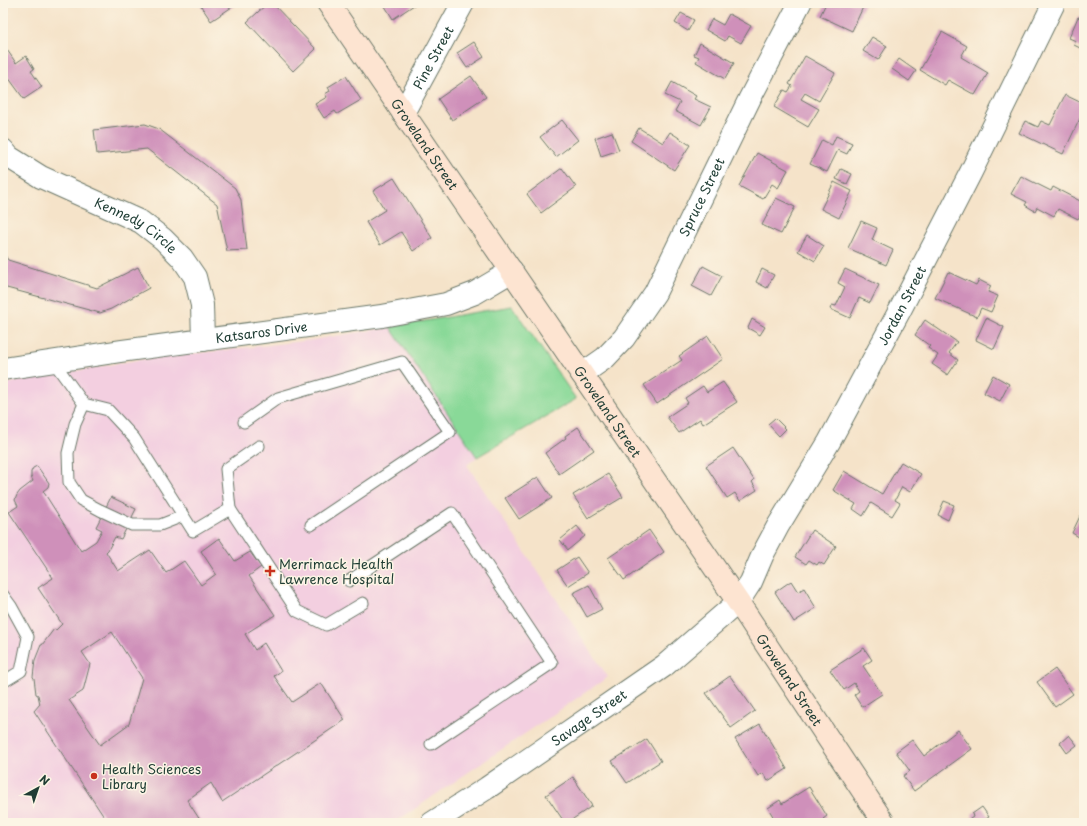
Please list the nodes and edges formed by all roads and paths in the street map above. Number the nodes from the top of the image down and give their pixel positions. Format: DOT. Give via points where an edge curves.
graph roads {
  1 [pos="328,3"];
  2 [pos="463,3"];
  3 [pos="800,3"];
  4 [pos="1054,3"];
  5 [pos="403,113"];
  6 [pos="5,157"];
  7 [pos="512,271"];
  8 [pos="203,340"];
  9 [pos="53,361"];
  10 [pos="3,369"];
  11 [pos="582,374"];
  12 [pos="84,404"];
  13 [pos="244,422"];
  14 [pos="259,446"];
  15 [pos="230,509"];
  16 [pos="183,516"];
  17 [pos="311,525"];
  18 [pos="349,581"];
  19 [pos="3,595"];
  20 [pos="738,602"];
  21 [pos="363,603"];
  22 [pos="3,682"];
  23 [pos="431,744"];
  24 [pos="432,823"];
  25 [pos="884,823"];
  1 -- 5 [label="main road, Groveland Street"];
  2 -- 5 [label="street, Pine Street"];
  3 -- 11 [label="street, Spruce Street" via="750,98 655,293 624,338 605,358"];
  4 -- 20 [label="street, Jordan Street" via="900,310 829,442 778,526 752,582"];
  5 -- 7 [label="main road, Groveland Street"];
  6 -- 8 [label="street, Kennedy Circle" via="41,177 141,222 163,239 182,258 194,278 202,304"];
  7 -- 8 [label="street, Katsaros Drive" via="475,293 446,304 382,316"];
  7 -- 11 [label="main road, Groveland Street"];
  8 -- 9 [label="street, Katsaros Drive"];
  9 -- 10 [label="street, Katsaros Drive"];
  9 -- 12 [label="lane"];
  11 -- 20 [label="main road, Groveland Street"];
  12 -- 16 [label="lane" via="108,410 134,438"];
  12 -- 16 [label="lane" via="75,424 68,453 69,482 81,500 132,524 160,525"];
  13 -- 17 [label="lane" via="278,398 402,362 450,432"];
  14 -- 15 [label="lane" via="226,469"];
  15 -- 16 [label="lane" via="193,531"];
  15 -- 21 [label="lane" via="297,611 326,625"];
  18 -- 23 [label="lane" via="452,513 552,663"];
  19 -- 22 [label="lane" via="28,637 20,671"];
  20 -- 24 [label="street, Savage Street" via="664,666"];
  20 -- 25 [label="main road, Groveland Street"];
}
